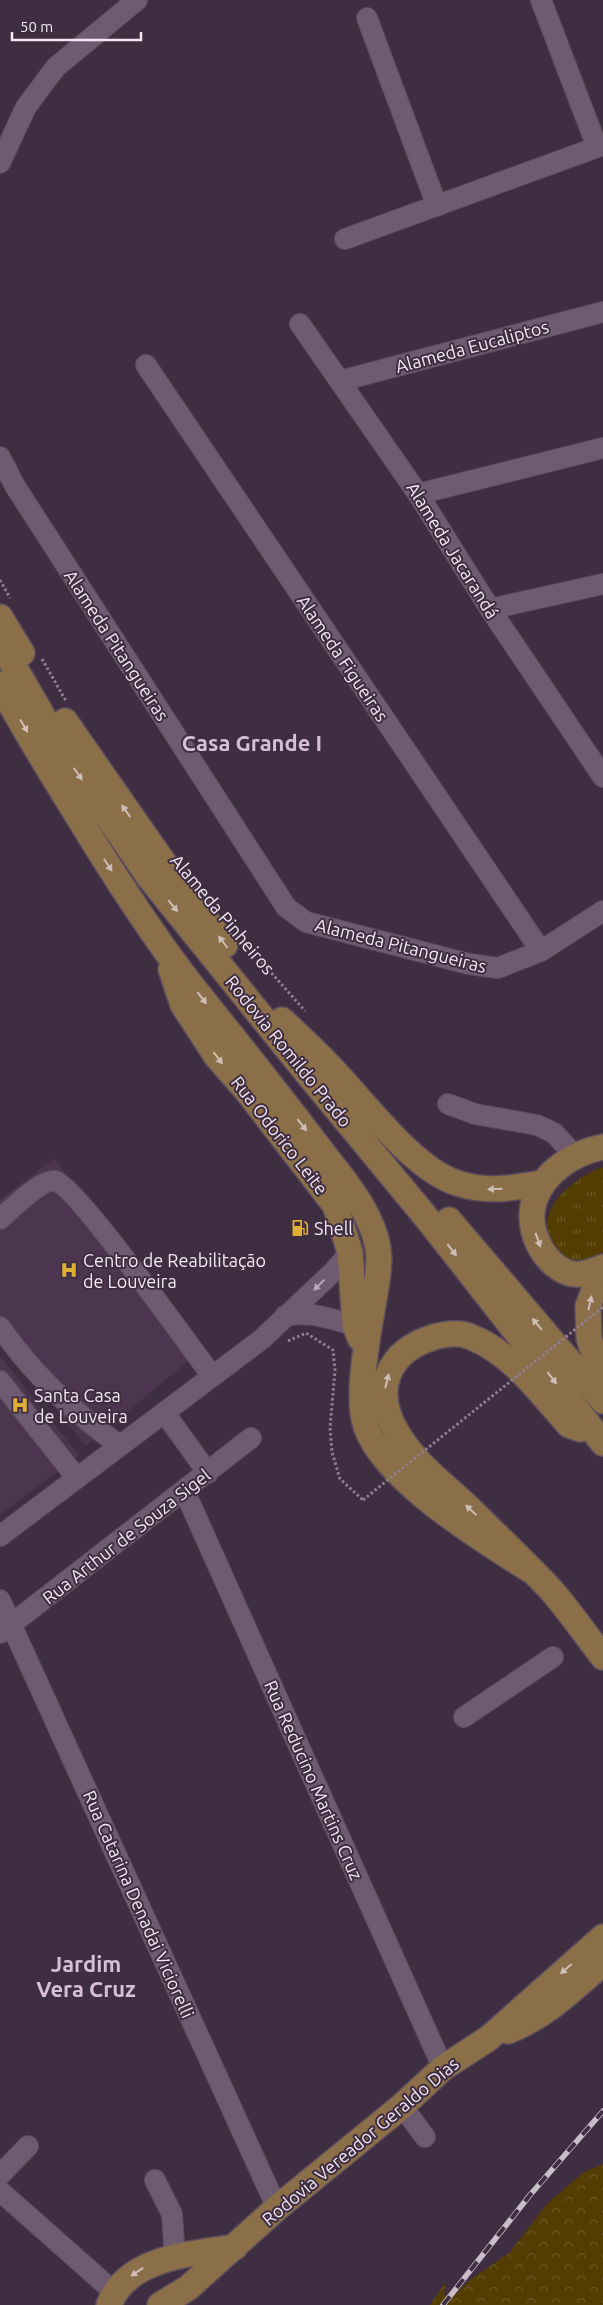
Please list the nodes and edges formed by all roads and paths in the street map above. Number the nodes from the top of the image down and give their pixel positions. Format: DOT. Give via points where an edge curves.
graph roads {
  1 [pos="136,0"];
  2 [pos="541,0"];
  3 [pos="367,18"];
  4 [pos="600,146"];
  5 [pos="0,163"];
  6 [pos="437,206"];
  7 [pos="345,239"];
  8 [pos="603,312"];
  9 [pos="300,324"];
  10 [pos="146,365"];
  11 [pos="340,381"];
  12 [pos="603,448"];
  13 [pos="0,458"];
  14 [pos="418,494"];
  15 [pos="0,580"];
  16 [pos="603,584"];
  17 [pos="490,609"];
  18 [pos="7,612"];
  19 [pos="0,642"];
  20 [pos="37,650"];
  21 [pos="0,684"];
  22 [pos="71,710"];
  23 [pos="603,777"];
  24 [pos="603,912"];
  25 [pos="244,942"];
  26 [pos="541,951"];
  27 [pos="166,953"];
  28 [pos="309,1015"];
  29 [pos="282,1020"];
  30 [pos="448,1104"];
  31 [pos="592,1147"];
  32 [pos="543,1183"];
  33 [pos="0,1219"];
  34 [pos="350,1252"];
  35 [pos="603,1268"];
  36 [pos="603,1307"];
  37 [pos="285,1316"];
  38 [pos="355,1325"];
  39 [pos="0,1328"];
  40 [pos="262,1339"];
  41 [pos="366,1359"];
  42 [pos="212,1376"];
  43 [pos="0,1381"];
  44 [pos="603,1385"];
  45 [pos="603,1401"];
  46 [pos="164,1412"];
  47 [pos="251,1438"];
  48 [pos="600,1439"];
  49 [pos="119,1444"];
  50 [pos="208,1473"];
  51 [pos="76,1477"];
  52 [pos="185,1492"];
  53 [pos="0,1536"];
  54 [pos="530,1570"];
  55 [pos="0,1600"];
  56 [pos="6,1628"];
  57 [pos="553,1657"];
  58 [pos="603,1657"];
  59 [pos="464,1717"];
  60 [pos="603,1937"];
  61 [pos="603,1963"];
  62 [pos="489,2038"];
  63 [pos="443,2068"];
  64 [pos="402,2106"];
  65 [pos="425,2137"];
  66 [pos="28,2146"];
  67 [pos="0,2175"];
  68 [pos="155,2180"];
  69 [pos="0,2191"];
  70 [pos="277,2208"];
  71 [pos="235,2247"];
  72 [pos="175,2258"];
  73 [pos="188,2288"];
  74 [pos="116,2301"];
  75 [pos="160,2305"];
  1 -- 5 [label="street" via="56,67 26,107"];
  2 -- 4 [label="street"];
  3 -- 6 [label="street"];
  4 -- 6 [label="street"];
  6 -- 7 [label="street"];
  8 -- 11 [label="street, Alameda Eucaliptos"];
  9 -- 11 [label="street, Alameda Jacarandá"];
  10 -- 26 [label="street, Alameda Figueiras"];
  11 -- 14 [label="street, Alameda Jacarandá"];
  12 -- 14 [label="street"];
  13 -- 26 [label="street, Alameda Pitangueiras" via="286,907 306,922 469,964 498,968"];
  14 -- 17 [label="street, Alameda Jacarandá"];
  15 -- 18 [label="path"];
  16 -- 17 [label="street"];
  17 -- 23 [label="street, Alameda Jacarandá"];
  29 -- 18 [label="main road, Rodovia Romildo Prado, one-way" via="84,751"];
  19 -- 48 [label="main road, Rodovia Romildo Prado, one-way" via="65,755 149,876 430,1222"];
  20 -- 22 [label="path"];
  21 -- 27 [label="main road, one-way" via="102,855"];
  24 -- 26 [label="street"];
  25 -- 28 [label="path, Alameda Pinheiros"];
  27 -- 34 [label="main road, Rua Odorico Leite, one-way" via="183,1005 217,1057 335,1205"];
  27 -- 41 [label="main road, one-way" via="304,1128 367,1215 378,1243 380,1266"];
  32 -- 29 [label="main road, one-way" via="485,1190 456,1183 436,1173 413,1156 332,1068"];
  45 -- 29 [label="main road, Rodovia Romildo Prado, one-way"];
  30 -- 31 [label="street" via="476,1114 537,1125"];
  31 -- 32 [label="main road" via="559,1167"];
  32 -- 35 [label="main road, one-way" via="535,1199 532,1217 542,1252 570,1273 588,1273"];
  33 -- 42 [label="street" via="44,1182 56,1181 70,1190"];
  34 -- 37 [label="street, one-way"];
  34 -- 38 [label="main road, Rua Odorico Leite"];
  44 -- 35 [label="main road, one-way" via="589,1338 588,1306"];
  36 -- 40 [label="path, bridge" via="364,1500 340,1478 332,1452 330,1428 335,1370 332,1350 306,1333 277,1350"];
  37 -- 38 [label="street" via="312,1315"];
  37 -- 40 [label="street"];
  38 -- 41 [label="main road, Rua Odorico Leite"];
  39 -- 49 [label="street" via="17,1352 68,1406"];
  40 -- 42 [label="street"];
  41 -- 54 [label="main road" via="361,1392 364,1421 375,1444 412,1486 471,1533"];
  42 -- 46 [label="street"];
  43 -- 51 [label="street"];
  46 -- 49 [label="street"];
  46 -- 50 [label="street"];
  47 -- 50 [label="street, Rua Arthur de Souza Sigel"];
  54 -- 48 [label="main road, one-way" via="428,1472 396,1432 386,1411 385,1388 391,1366 408,1348 427,1339 445,1334 469,1336 508,1359 569,1425"];
  49 -- 51 [label="street"];
  50 -- 52 [label="street, Rua Arthur de Souza Sigel"];
  51 -- 53 [label="street"];
  52 -- 56 [label="street, Rua Arthur de Souza Sigel"];
  52 -- 63 [label="street, Rua Reducino Martins Cruz"];
  54 -- 58 [label="main road" via="560,1601"];
  55 -- 56 [label="street, Rua Catarina Denadai Viciorelli"];
  56 -- 70 [label="street, Rua Catarina Denadai Viciorelli"];
  57 -- 59 [label="street"];
  60 -- 62 [label="main road, Rodovia Vereador Geraldo Dias, one-way"];
  61 -- 62 [label="main road, Rodovia Vereador Geraldo Dias" via="542,2014 526,2024"];
  62 -- 63 [label="main road, Rodovia Vereador Geraldo Dias"];
  63 -- 64 [label="main road, Rodovia Vereador Geraldo Dias"];
  64 -- 65 [label="street"];
  64 -- 70 [label="main road, Rodovia Vereador Geraldo Dias"];
  66 -- 67 [label="street"];
  68 -- 72 [label="street" via="172,2214"];
  69 -- 74 [label="street"];
  70 -- 71 [label="main road, Rodovia Vereador Geraldo Dias"];
  71 -- 72 [label="main road"];
  71 -- 73 [label="main road, Rodovia Vereador Geraldo Dias"];
  72 -- 73 [label="main road"];
  72 -- 74 [label="main road, one-way" via="138,2269"];
  73 -- 75 [label="main road, Rodovia Vereador Geraldo Dias"];
}
